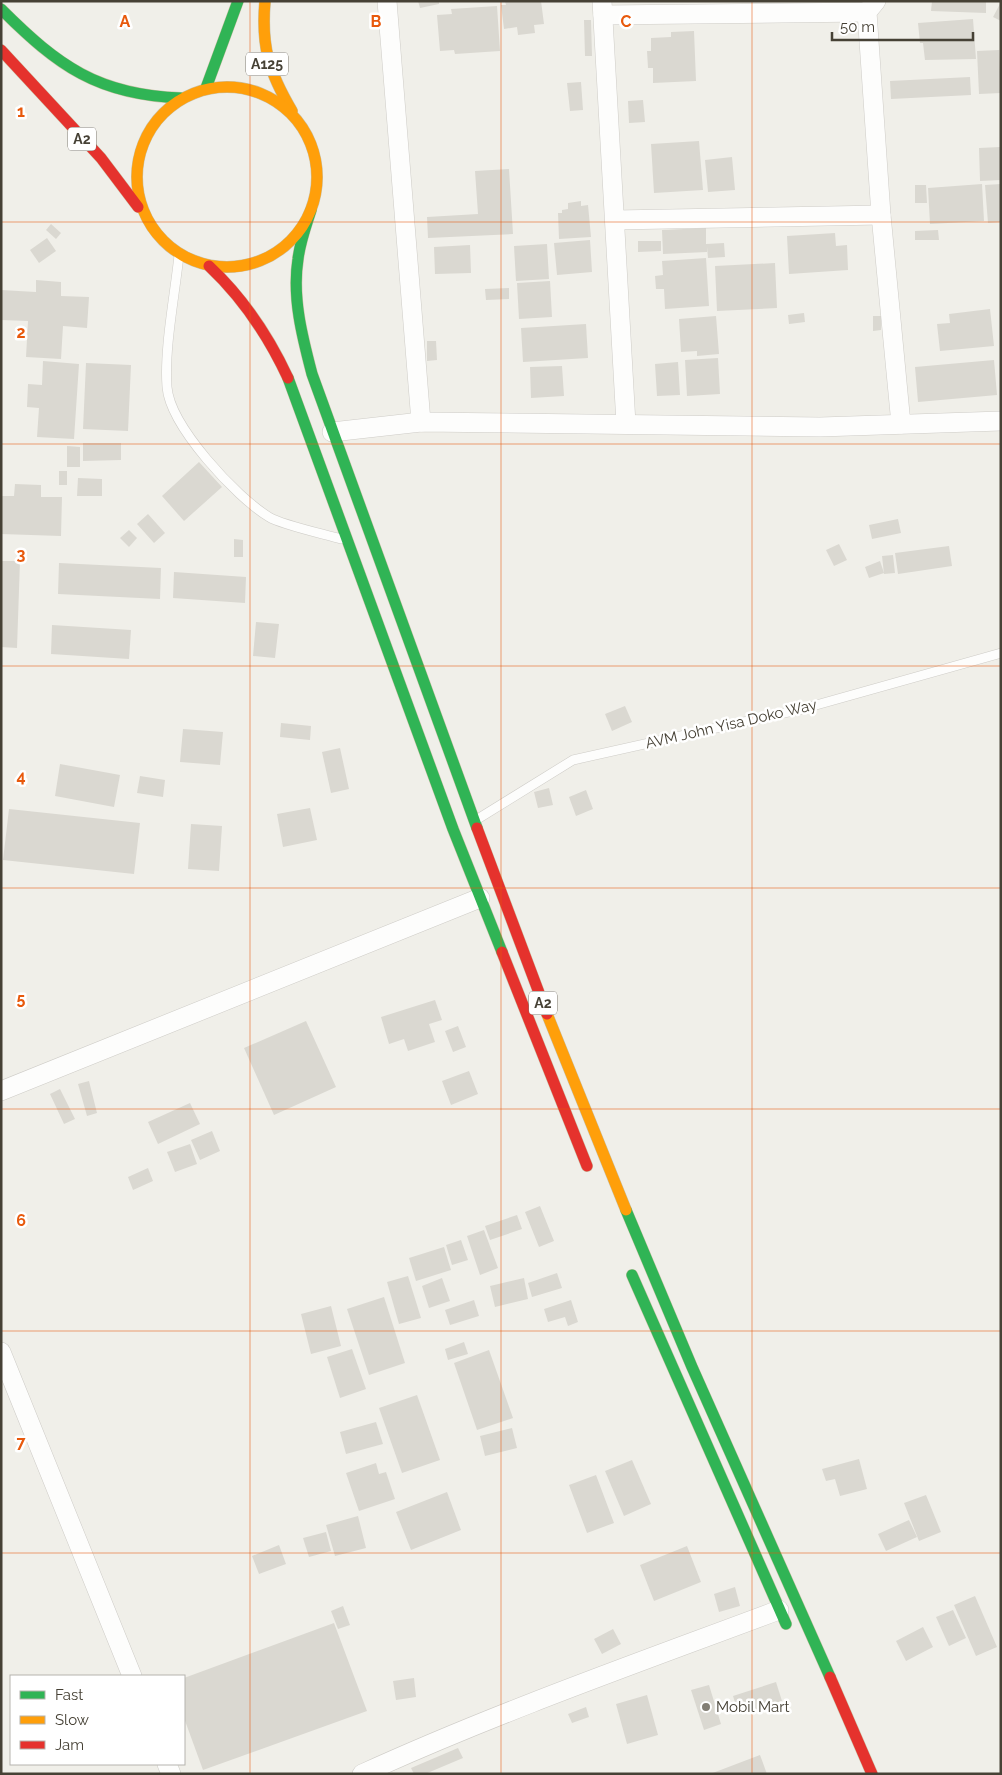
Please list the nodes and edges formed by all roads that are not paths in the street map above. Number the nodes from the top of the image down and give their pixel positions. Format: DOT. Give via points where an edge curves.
graph roads {
  1 [pos="238,1"];
  2 [pos="264,1"];
  3 [pos="387,1"];
  4 [pos="871,6"];
  5 [pos="602,8"];
  6 [pos="1,9"];
  7 [pos="1,50"];
  8 [pos="206,88"];
  9 [pos="181,98"];
  10 [pos="298,120"];
  11 [pos="311,210"];
  12 [pos="880,215"];
  13 [pos="615,220"];
  14 [pos="156,233"];
  15 [pos="179,254"];
  16 [pos="209,266"];
  17 [pos="1001,421"];
  18 [pos="421,422"];
  19 [pos="626,424"];
  20 [pos="901,424"];
  21 [pos="332,432"];
  22 [pos="348,541"];
  23 [pos="1001,653"];
  24 [pos="474,821"];
  25 [pos="480,898"];
  26 [pos="1,1091"];
  27 [pos="592,1179"];
  28 [pos="628,1264"];
  29 [pos="1,1352"];
  30 [pos="779,1610"];
  31 [pos="791,1637"];
  32 [pos="132,1675"];
  33 [pos="362,1774"];
  34 [pos="872,1774"];
  1 -- 8 [label="highway"];
  2 -- 10 [label="highway, A125" via="262,36 266,61"];
  3 -- 18 [label="street"];
  4 -- 5 [label="street"];
  4 -- 12 [label="street"];
  5 -- 13 [label="street"];
  6 -- 9 [label="highway" via="30,40 86,78 152,98"];
  7 -- 14 [label="highway, A2" via="117,178"];
  8 -- 9 [label="highway"];
  8 -- 10 [label="highway" via="240,86 272,98"];
  9 -- 14 [label="highway" via="158,118 142,145 136,175 141,206"];
  10 -- 11 [label="highway" via="313,148 318,180"];
  11 -- 16 [label="highway" via="295,237 270,257 240,267"];
  11 -- 21 [label="highway, A2" via="297,262 295,287 298,316 316,389"];
  12 -- 13 [label="street"];
  12 -- 20 [label="street"];
  13 -- 19 [label="street"];
  14 -- 15 [label="highway"];
  15 -- 16 [label="highway"];
  15 -- 22 [label="lane" via="167,389 182,426 222,477 269,518"];
  16 -- 22 [label="highway, A2" via="245,302 279,358"];
  17 -- 20 [label="street"];
  18 -- 19 [label="street"];
  18 -- 21 [label="street"];
  19 -- 20 [label="street" via="820,427"];
  21 -- 24 [label="highway, A2"];
  22 -- 25 [label="highway, A2"];
  23 -- 24 [label="lane, AVM John Yisa Doko Way" via="802,709 573,760"];
  24 -- 34 [label="highway, A2" via="634,1233"];
  25 -- 26 [label="street"];
  25 -- 27 [label="highway, A2"];
  28 -- 30 [label="highway"];
  29 -- 32 [label="street"];
  30 -- 31 [label="highway"];
  30 -- 33 [label="street" via="405,1754"];
}
